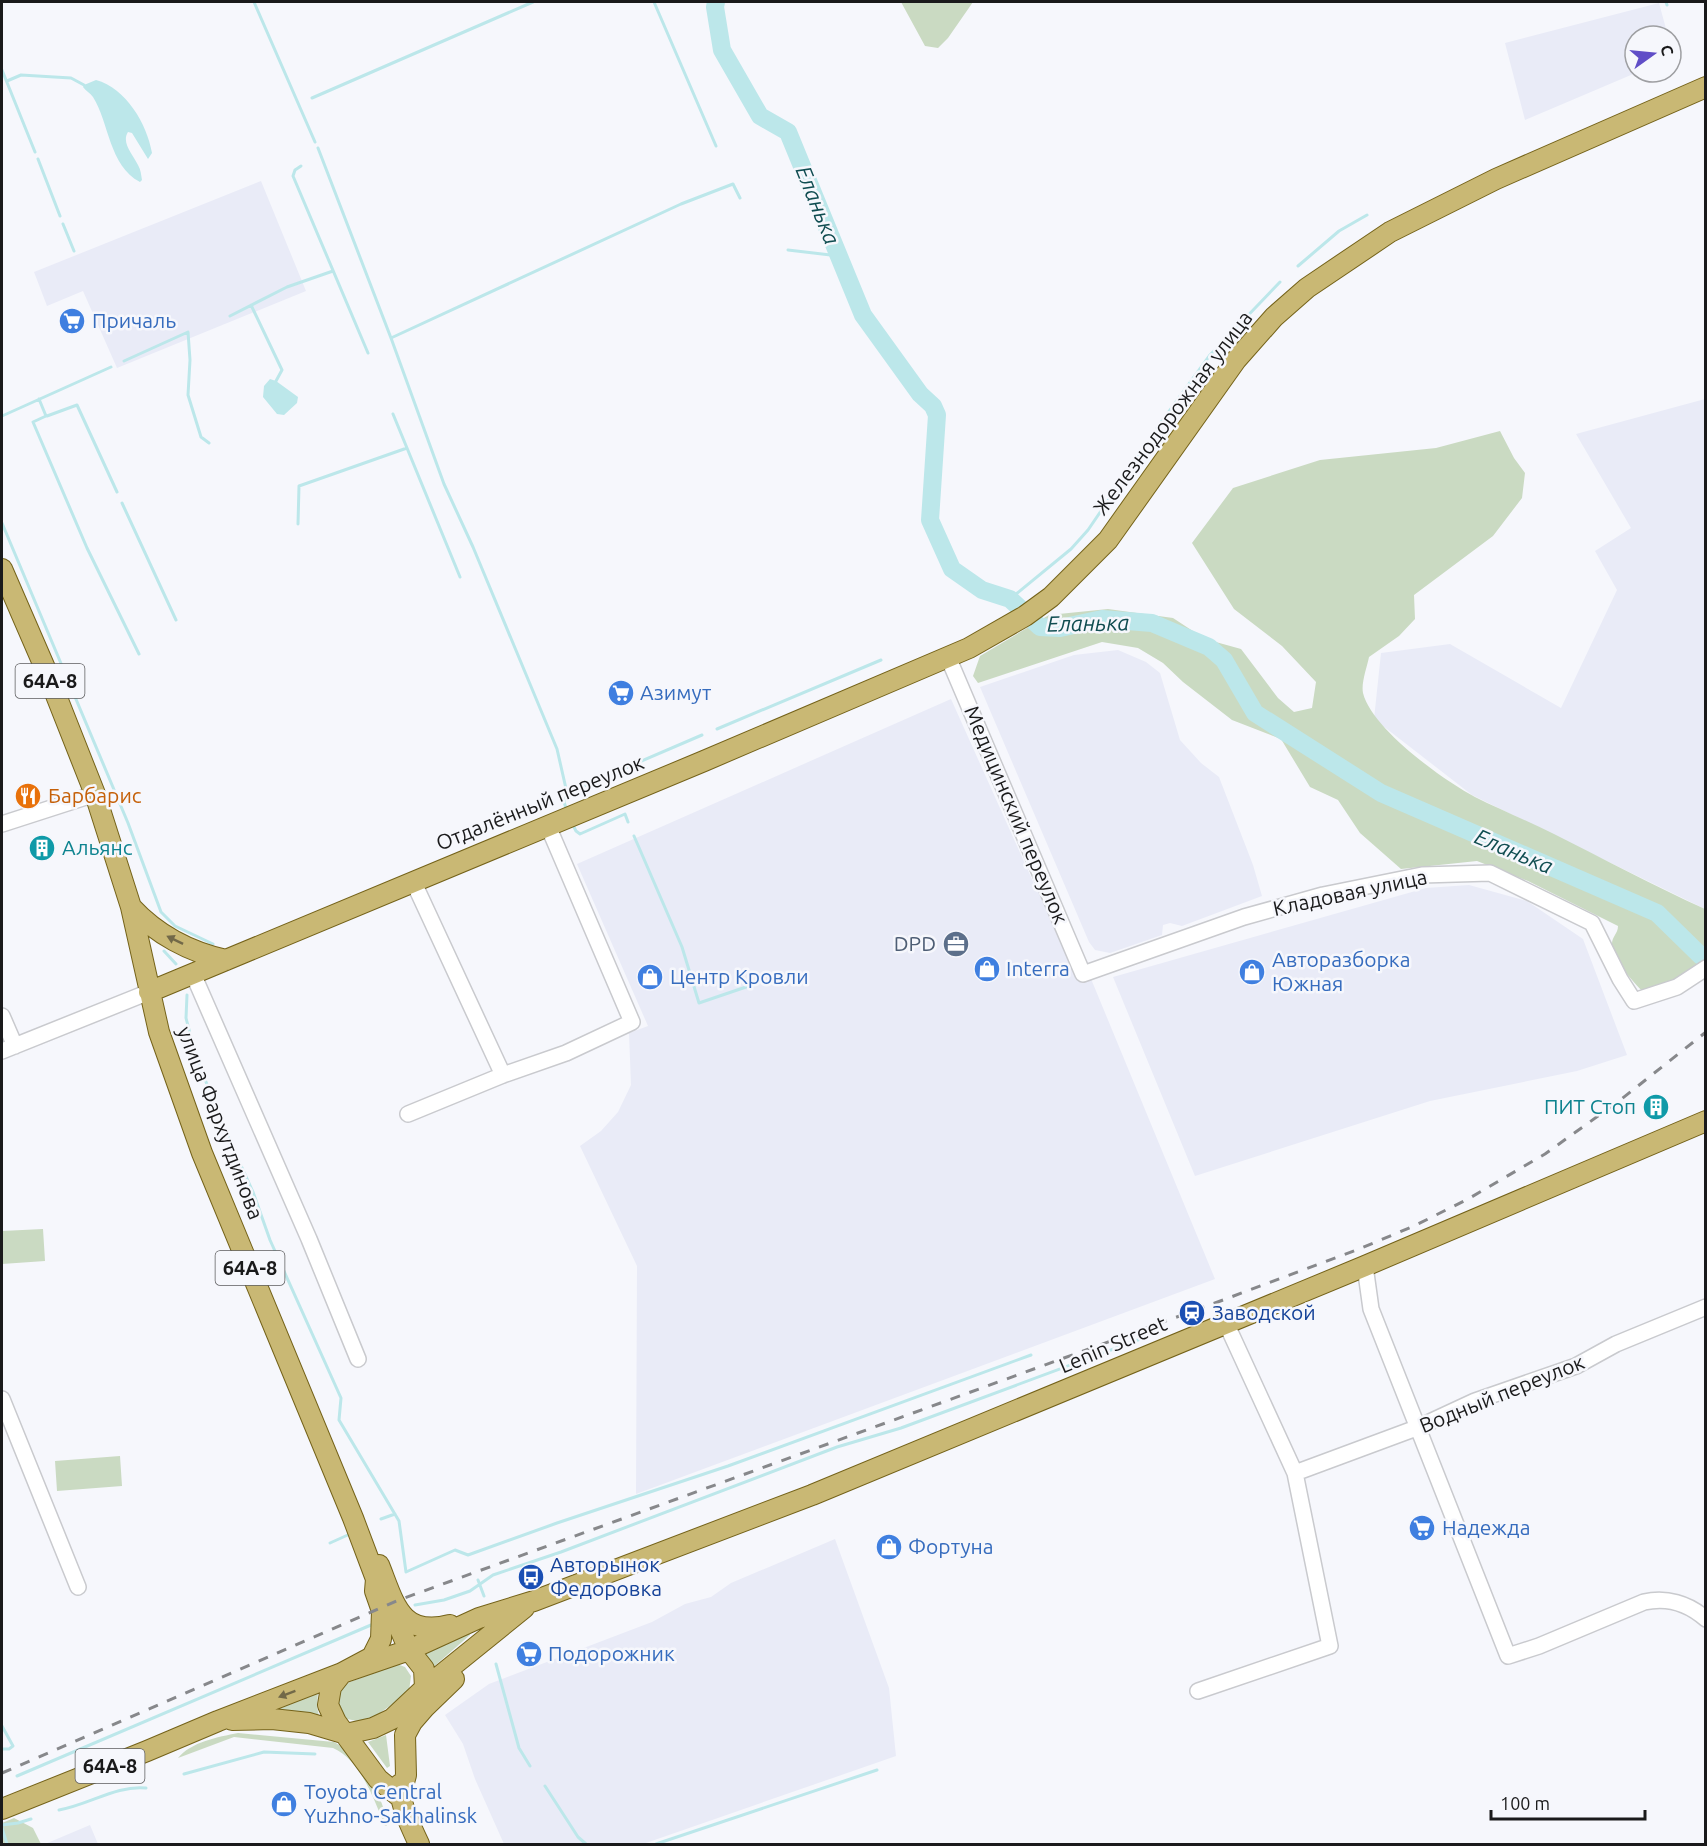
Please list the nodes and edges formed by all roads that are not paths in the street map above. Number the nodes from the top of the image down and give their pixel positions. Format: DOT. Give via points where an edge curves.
graph roads {
  1 [pos="1706,87"];
  2 [pos="2,569"];
  3 [pos="948,657"];
  4 [pos="94,794"];
  5 [pos="2,824"];
  6 [pos="548,826"];
  7 [pos="413,881"];
  8 [pos="131,907"];
  9 [pos="226,960"];
  10 [pos="1706,968"];
  11 [pos="193,974"];
  12 [pos="1083,974"];
  13 [pos="149,992"];
  14 [pos="2,1016"];
  15 [pos="8,1048"];
  16 [pos="503,1075"];
  17 [pos="408,1114"];
  18 [pos="1706,1121"];
  19 [pos="1365,1266"];
  20 [pos="1706,1307"];
  21 [pos="1226,1323"];
  22 [pos="358,1359"];
  23 [pos="2,1400"];
  24 [pos="1419,1427"];
  25 [pos="330,1463"];
  26 [pos="1295,1473"];
  27 [pos="376,1579"];
  28 [pos="78,1587"];
  29 [pos="534,1601"];
  30 [pos="479,1618"];
  31 [pos="1706,1619"];
  32 [pos="409,1650"];
  33 [pos="471,1651"];
  34 [pos="342,1672"];
  35 [pos="425,1688"];
  36 [pos="1198,1691"];
  37 [pos="411,1703"];
  38 [pos="218,1721"];
  39 [pos="346,1734"];
  40 [pos="400,1797"];
  41 [pos="2,1809"];
  42 [pos="419,1845"];
  1 -- 3 [label="main road, Железнодорожная улица" via="1496,179 1390,232 1307,288 1274,317 1236,360 1108,540 1051,597 996,634"];
  2 -- 4 [label="main road, улица Фархутдинова / 64А-8"];
  3 -- 6 [label="main road, Отдалённый переулок"];
  3 -- 12 [label="street, Медицинский переулок"];
  4 -- 5 [label="street"];
  4 -- 8 [label="main road, улица Фархутдинова / 64А-8"];
  6 -- 7 [label="main road, Отдалённый переулок"];
  6 -- 16 [label="street" via="632,1022 566,1053"];
  7 -- 9 [label="main road, Отдалённый переулок"];
  7 -- 16 [label="street"];
  9 -- 8 [label="main road, one-way" via="206,956 162,934"];
  8 -- 13 [label="main road, улица Фархутдинова / 64А-8"];
  9 -- 11 [label="main road, Отдалённый переулок"];
  10 -- 12 [label="street, Кладовая улица" via="1677,987 1634,1001 1592,923 1490,873 1422,875 1323,895 1244,917"];
  11 -- 13 [label="main road, Отдалённый переулок"];
  11 -- 22 [label="street"];
  13 -- 15 [label="street"];
  13 -- 25 [label="main road, улица Фархутдинова / 64А-8" via="202,1153"];
  14 -- 15 [label="street"];
  16 -- 17 [label="street"];
  18 -- 19 [label="main road, Lenin Street"];
  19 -- 21 [label="main road, Lenin Street"];
  19 -- 24 [label="street" via="1371,1309"];
  20 -- 24 [label="street, Водный переулок" via="1616,1344 1576,1366 1475,1401"];
  21 -- 26 [label="street"];
  21 -- 29 [label="main road, Lenin Street" via="812,1495"];
  23 -- 28 [label="street"];
  24 -- 26 [label="street, Водный переулок"];
  24 -- 31 [label="street" via="1508,1656 1656,1599 1672,1601"];
  25 -- 27 [label="main road, улица Фархутдинова / 64А-8"];
  25 -- 30 [label="main road" via="351,1490 400,1615 427,1629"];
  26 -- 36 [label="street" via="1330,1646"];
  27 -- 32 [label="main road" via="384,1589"];
  27 -- 34 [label="main road, улица Фархутдинова / 64А-8" via="375,1591 382,1611 381,1639 372,1657"];
  29 -- 30 [label="main road, Lenin Street"];
  29 -- 33 [label="main road, Lenin Street"];
  30 -- 32 [label="main road, Lenin Street"];
  32 -- 34 [label="main road, 64А-8"];
  32 -- 35 [label="main road" via="424,1669"];
  33 -- 35 [label="main road, Lenin Street"];
  33 -- 40 [label="main road" via="462,1671 425,1707 405,1735 406,1775"];
  34 -- 38 [label="main road, 64А-8, one-way"];
  34 -- 39 [label="main road" via="330,1687 328,1705"];
  35 -- 37 [label="main road, Lenin Street"];
  37 -- 39 [label="main road" via="392,1719"];
  37 -- 40 [label="main road" via="394,1737"];
  38 -- 39 [label="main road, 64А-8" via="272,1719 309,1723"];
  38 -- 41 [label="main road, 64А-8"];
  39 -- 40 [label="main road" via="378,1779"];
  40 -- 42 [label="main road"];
}
